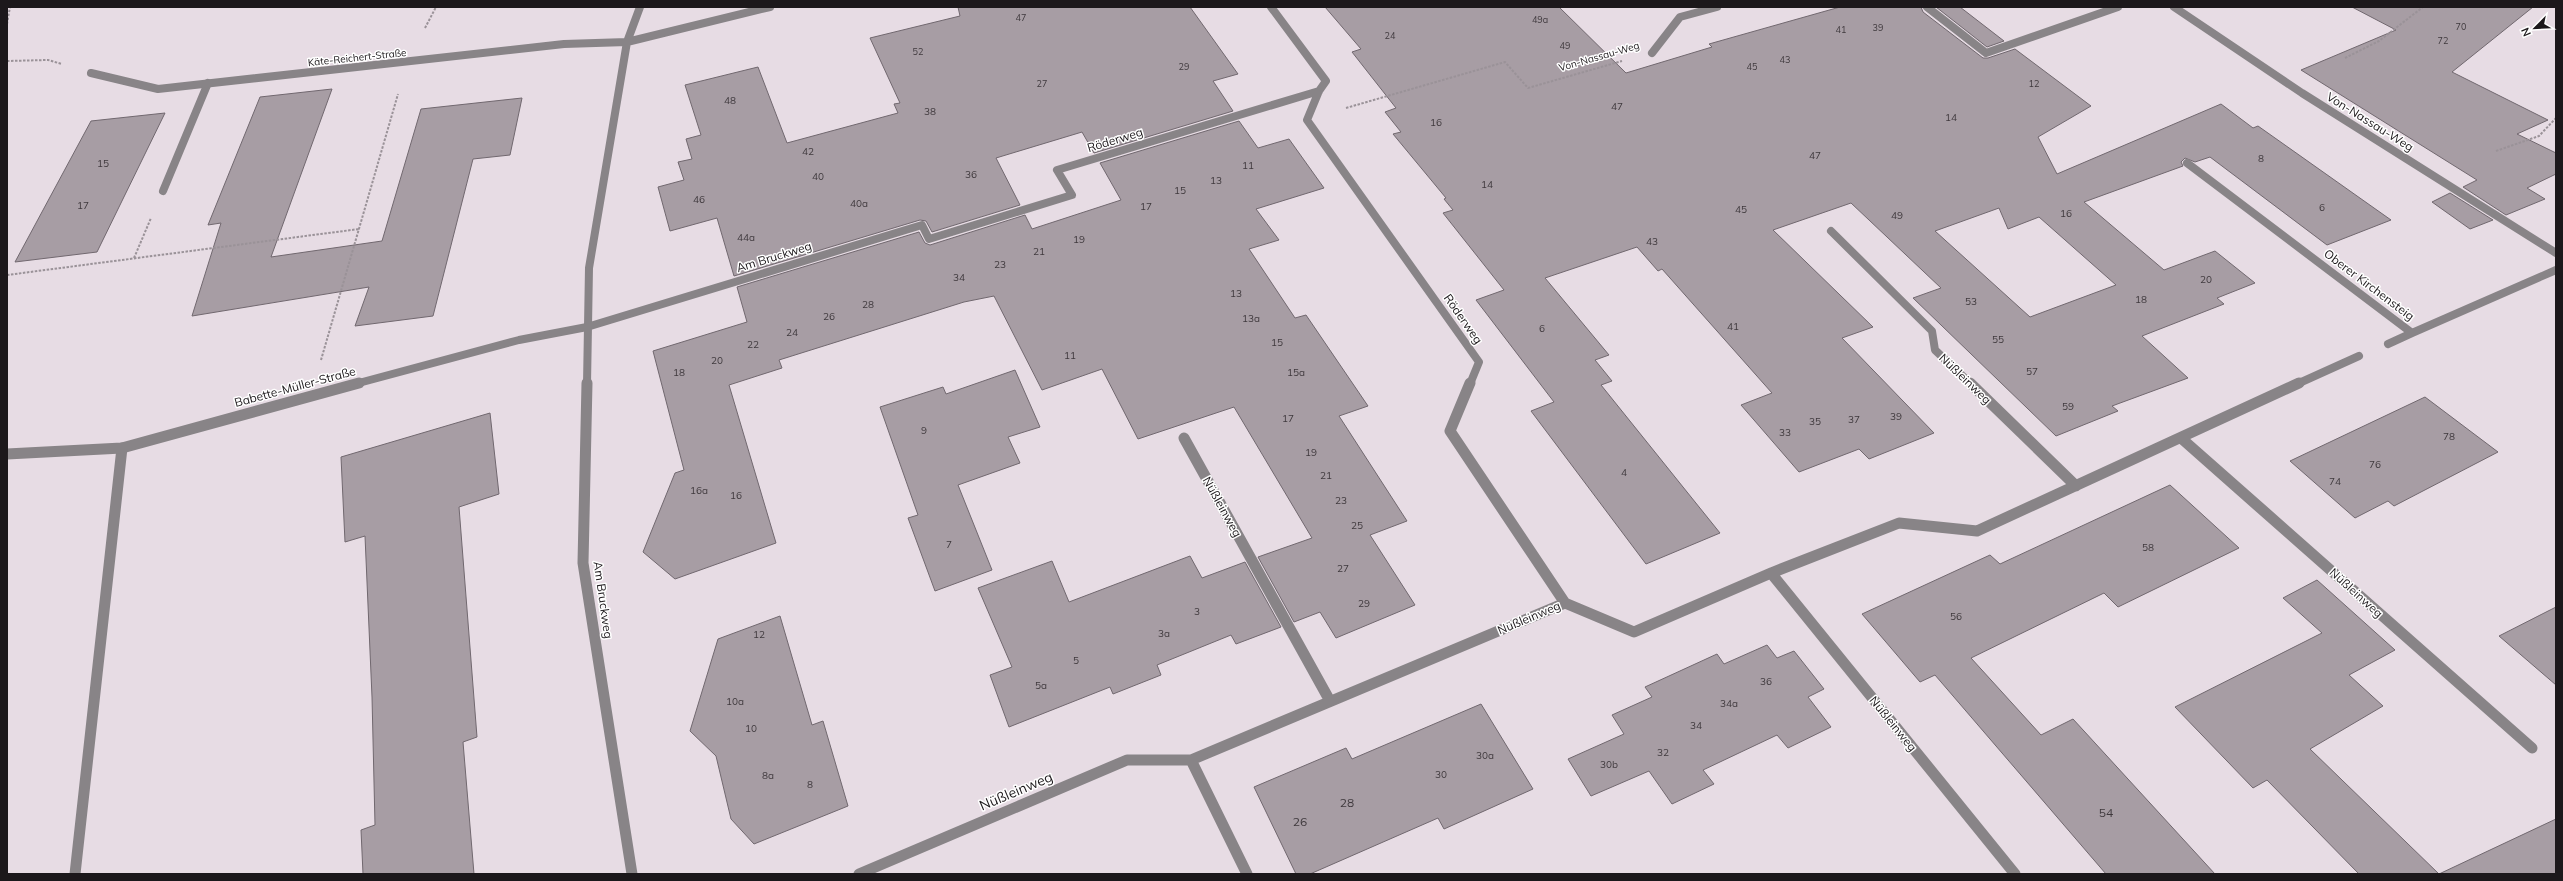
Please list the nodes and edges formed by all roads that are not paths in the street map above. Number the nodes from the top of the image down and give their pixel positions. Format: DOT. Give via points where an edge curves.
graph roads {
  1 [pos="640,7"];
  2 [pos="770,7"];
  3 [pos="1271,7"];
  4 [pos="1717,7"];
  5 [pos="1927,7"];
  6 [pos="2118,7"];
  7 [pos="2174,7"];
  8 [pos="627,42"];
  9 [pos="1652,53"];
  10 [pos="91,73"];
  11 [pos="208,83"];
  12 [pos="1319,91"];
  13 [pos="2187,163"];
  14 [pos="163,191"];
  15 [pos="960,229"];
  16 [pos="1831,231"];
  17 [pos="2556,253"];
  18 [pos="2556,270"];
  19 [pos="587,327"];
  20 [pos="2412,333"];
  21 [pos="2388,344"];
  22 [pos="2359,356"];
  23 [pos="1184,438"];
  24 [pos="2181,438"];
  25 [pos="122,448"];
  26 [pos="7,454"];
  27 [pos="2076,486"];
  28 [pos="1771,573"];
  29 [pos="1565,603"];
  30 [pos="1330,701"];
  31 [pos="2532,748"];
  32 [pos="1191,760"];
  33 [pos="75,874"];
  34 [pos="632,874"];
  35 [pos="859,874"];
  36 [pos="1247,874"];
  37 [pos="2015,874"];
  1 -- 8 [label="street, Am Bruckweg"];
  2 -- 8 [label="street"];
  3 -- 12 [label="street" via="1326,81"];
  4 -- 9 [label="street, Von-Nassau-Weg" via="1680,17"];
  5 -- 6 [label="street" via="1986,52"];
  7 -- 17 [label="street, Von-Nassau-Weg" via="2302,93"];
  8 -- 11 [label="street, Käte-Reichert-Straße" via="564,44"];
  8 -- 19 [label="street, Am Bruckweg" via="589,268"];
  10 -- 11 [label="street, Käte-Reichert-Straße" via="158,89"];
  11 -- 14 [label="street"];
  12 -- 15 [label="street, Röderweg" via="1057,170 1072,195"];
  12 -- 29 [label="street, Röderweg" via="1307,120 1479,362 1450,431"];
  13 -- 20 [label="street, Oberer Kirchensteig"];
  15 -- 19 [label="street, Am Bruckweg" via="929,239 922,225"];
  16 -- 27 [label="street, Nüßleinweg" via="1932,331 1935,350"];
  18 -- 20 [label="street, Oberer Kirchensteig"];
  19 -- 25 [label="street, Babette-Müller-Straße" via="519,340"];
  19 -- 34 [label="street, Am Bruckweg" via="583,563"];
  20 -- 21 [label="street"];
  22 -- 24 [label="street, Nüßleinweg"];
  23 -- 30 [label="street, Nüßleinweg"];
  24 -- 27 [label="street, Nüßleinweg"];
  24 -- 31 [label="street, Nüßleinweg"];
  25 -- 26 [label="street, Babette-Müller-Straße"];
  25 -- 33 [label="street"];
  27 -- 28 [label="street, Nüßleinweg" via="1977,531 1899,523"];
  28 -- 29 [label="street, Nüßleinweg" via="1634,632"];
  28 -- 37 [label="street, Nüßleinweg"];
  29 -- 30 [label="street, Nüßleinweg"];
  30 -- 32 [label="street, Nüßleinweg"];
  32 -- 35 [label="street, Nüßleinweg" via="1127,760"];
  32 -- 36 [label="street"];
}
